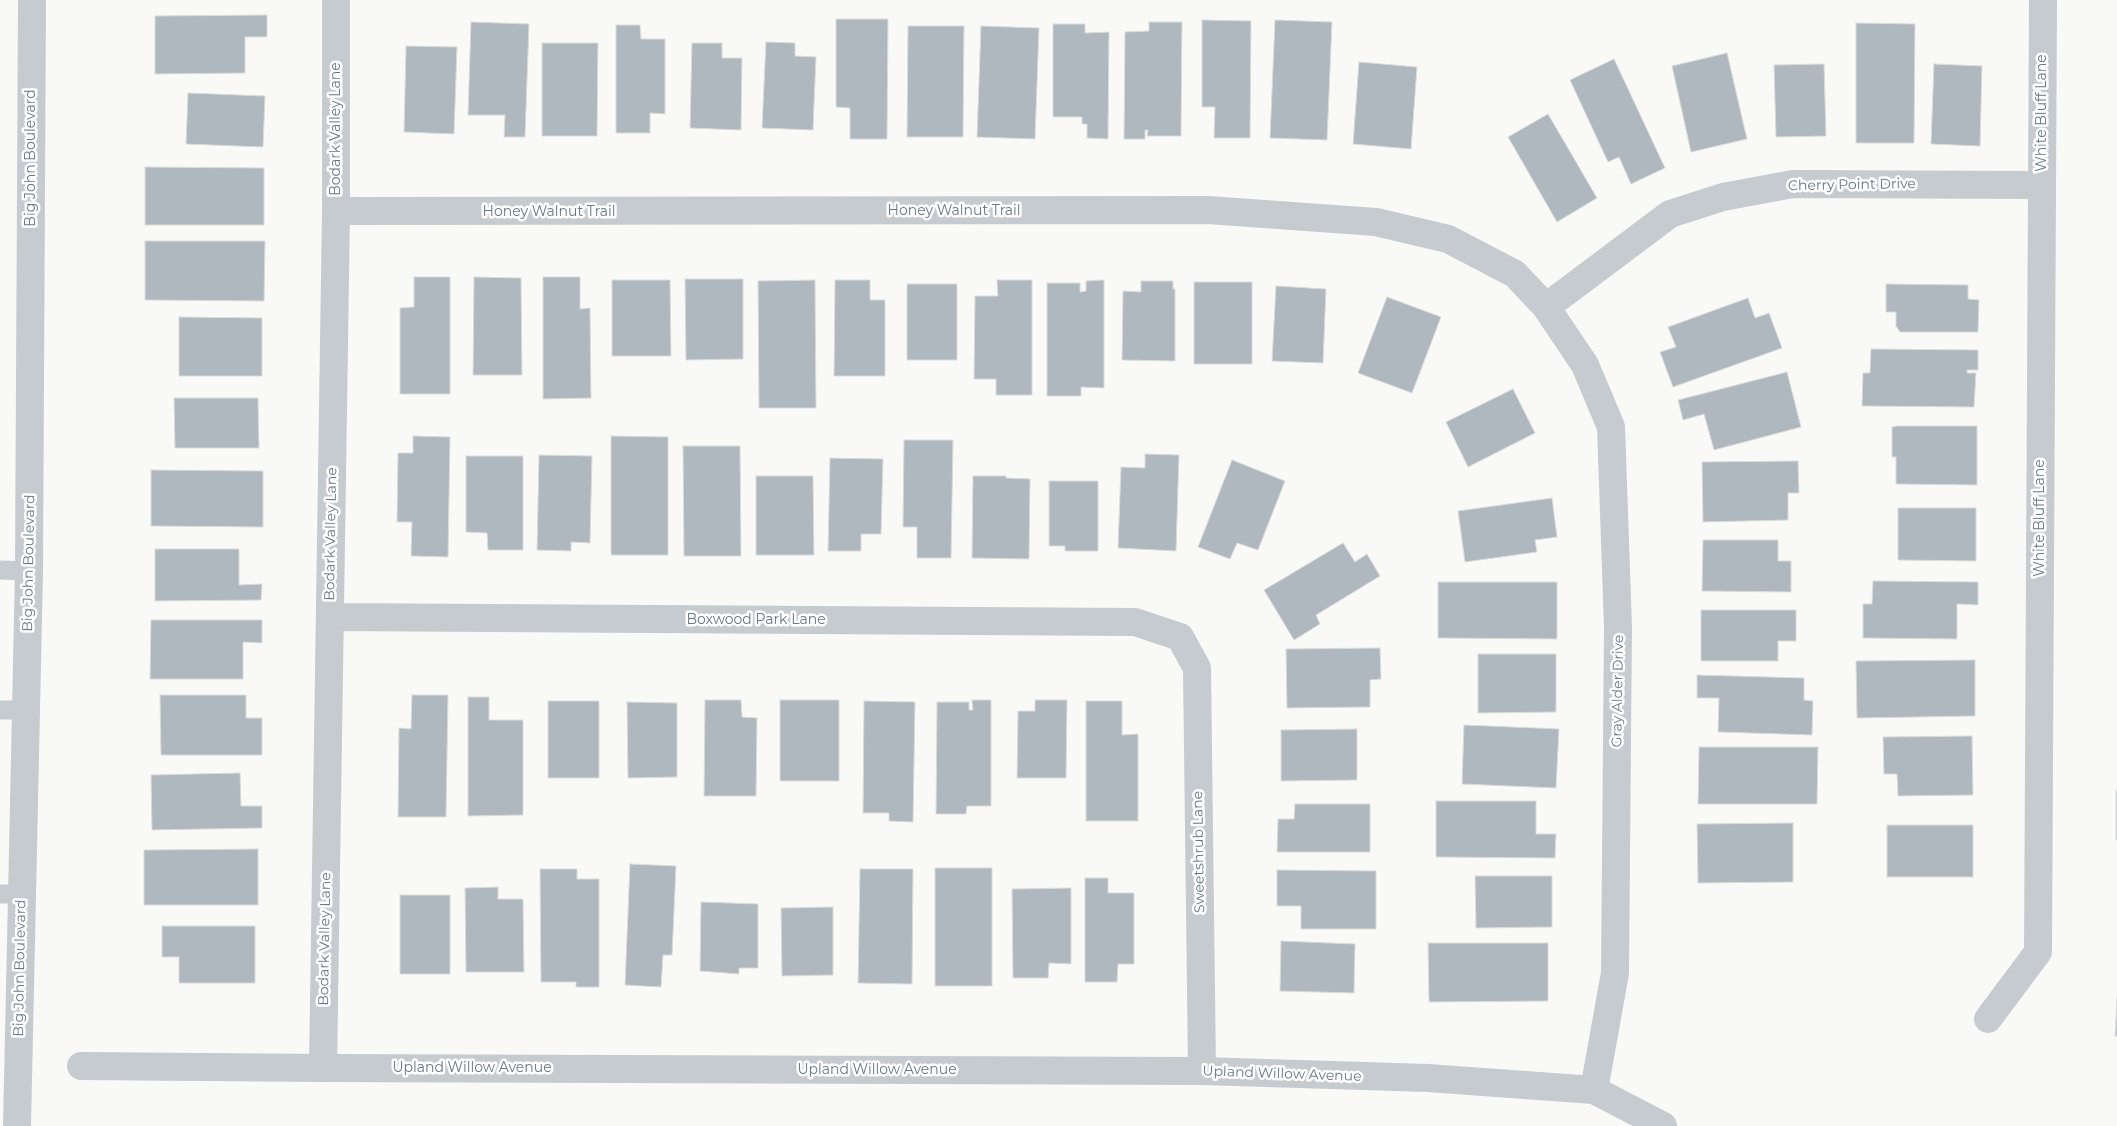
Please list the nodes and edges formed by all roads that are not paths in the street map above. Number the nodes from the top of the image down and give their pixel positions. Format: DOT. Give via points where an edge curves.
graph roads {
  1 [pos="32,0"];
  2 [pos="336,0"];
  3 [pos="2043,0"];
  4 [pos="2042,185"];
  5 [pos="336,211"];
  6 [pos="1546,307"];
  7 [pos="0,570"];
  8 [pos="29,571"];
  9 [pos="330,617"];
  10 [pos="1180,637"];
  11 [pos="13,710"];
  12 [pos="11,894"];
  13 [pos="1988,1019"];
  14 [pos="81,1066"];
  15 [pos="323,1068"];
  16 [pos="1202,1071"];
  17 [pos="1594,1090"];
  18 [pos="17,1126"];
  19 [pos="1663,1126"];
  1 -- 8 [label="street, Big John Boulevard"];
  2 -- 5 [label="street, Bodark Valley Lane"];
  3 -- 4 [label="street, White Bluff Lane"];
  4 -- 6 [label="street, Cherry Point Drive" via="1793,184 1723,197 1670,214"];
  4 -- 13 [label="street, White Bluff Lane" via="2038,952"];
  5 -- 6 [label="street, Honey Walnut Trail" via="1208,210 1376,222 1448,239 1515,274"];
  5 -- 9 [label="street, Bodark Valley Lane"];
  6 -- 17 [label="street, Gray Alder Drive" via="1585,365 1612,427 1618,627 1615,973"];
  7 -- 8 [label="lane"];
  8 -- 11 [label="street, Big John Boulevard"];
  9 -- 10 [label="street, Boxwood Park Lane" via="1134,622"];
  9 -- 15 [label="street, Bodark Valley Lane"];
  10 -- 16 [label="street, Sweetshrub Lane" via="1197,668"];
  11 -- 12 [label="street, Big John Boulevard"];
  12 -- 18 [label="street, Big John Boulevard"];
  14 -- 15 [label="street, Upland Willow Avenue"];
  15 -- 16 [label="street, Upland Willow Avenue"];
  16 -- 17 [label="street, Upland Willow Avenue" via="1428,1078"];
  17 -- 19 [label="street, Upland Willow Avenue"];
}
